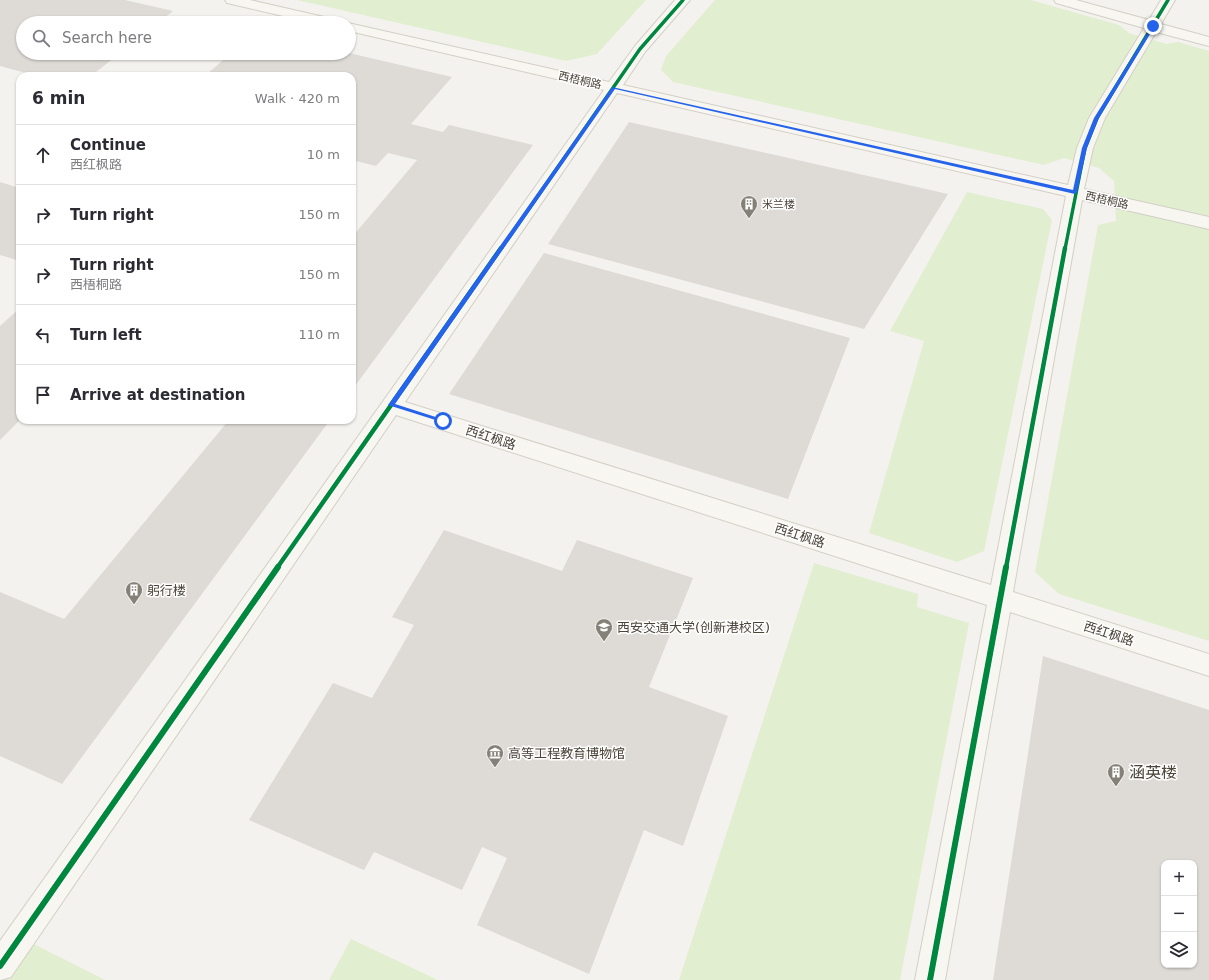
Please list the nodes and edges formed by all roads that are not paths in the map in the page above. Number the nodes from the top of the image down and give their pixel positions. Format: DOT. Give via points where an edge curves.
graph roads {
  1 [pos="232,0"];
  2 [pos="683,0"];
  3 [pos="1061,0"];
  4 [pos="1168,0"];
  5 [pos="302,16"];
  6 [pos="1153,26"];
  7 [pos="356,29"];
  8 [pos="1209,42"];
  9 [pos="614,88"];
  10 [pos="1075,192"];
  11 [pos="1209,223"];
  12 [pos="391,405"];
  13 [pos="1001,598"];
  14 [pos="1209,665"];
  15 [pos="0,966"];
  16 [pos="930,980"];
  1 -- 5 [label="street"];
  2 -- 9 [label="street" via="640,49"];
  3 -- 6 [label="street"];
  4 -- 6 [label="street"];
  6 -- 8 [label="street"];
  6 -- 10 [label="street" via="1097,118 1085,148"];
  7 -- 9 [label="street, 西梧桐路"];
  9 -- 10 [label="street, 西梧桐路"];
  9 -- 12 [label="street"];
  10 -- 11 [label="street, 西梧桐路"];
  10 -- 13 [label="street"];
  12 -- 13 [label="street, 西红枫路"];
  12 -- 15 [label="street"];
  13 -- 14 [label="street, 西红枫路"];
  13 -- 16 [label="street"];
}
